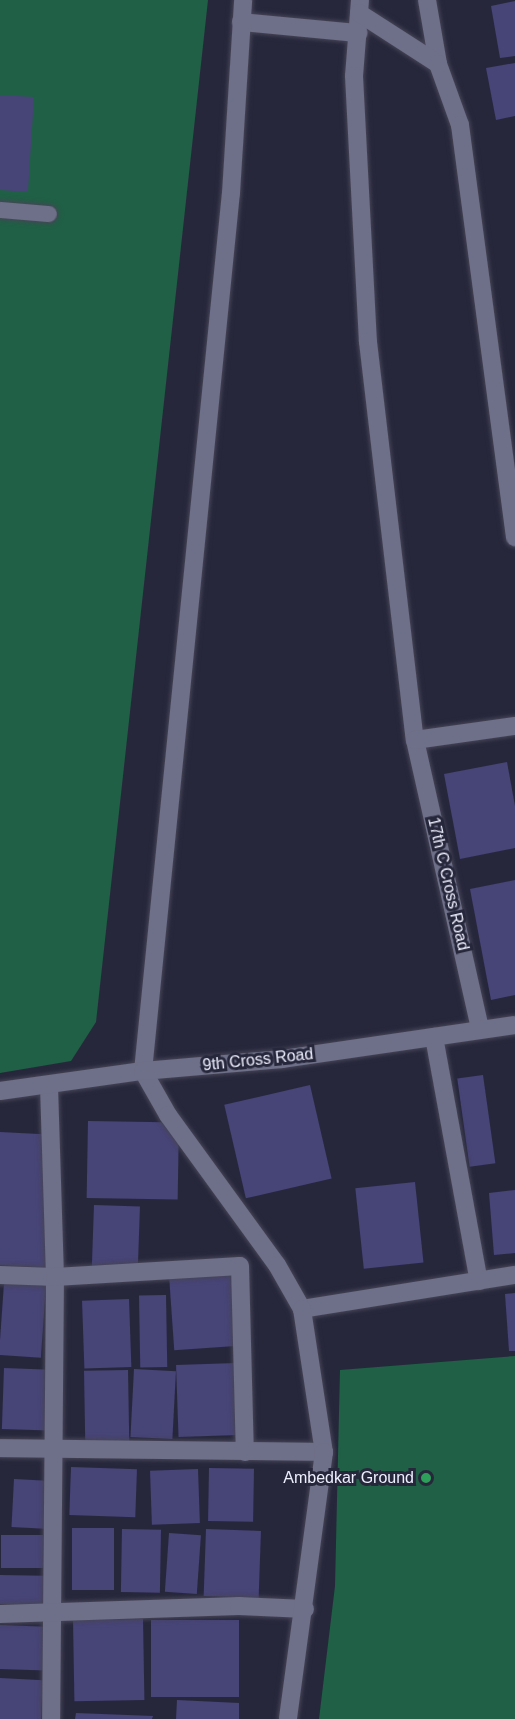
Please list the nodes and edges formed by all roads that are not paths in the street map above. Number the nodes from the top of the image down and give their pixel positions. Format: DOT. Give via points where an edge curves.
graph roads {
  1 [pos="243,0"];
  2 [pos="427,0"];
  3 [pos="359,6"];
  4 [pos="241,22"];
  5 [pos="358,33"];
  6 [pos="438,64"];
  7 [pos="0,210"];
  8 [pos="49,213"];
  9 [pos="515,537"];
  10 [pos="515,726"];
  11 [pos="416,740"];
  12 [pos="515,1025"];
  13 [pos="480,1029"];
  14 [pos="434,1037"];
  15 [pos="143,1071"];
  16 [pos="49,1086"];
  17 [pos="0,1092"];
  18 [pos="0,1275"];
  19 [pos="515,1275"];
  20 [pos="55,1277"];
  21 [pos="479,1281"];
  22 [pos="303,1309"];
  23 [pos="0,1448"];
  24 [pos="53,1448"];
  25 [pos="244,1452"];
  26 [pos="324,1452"];
  27 [pos="305,1609"];
  28 [pos="54,1610"];
  29 [pos="0,1614"];
  30 [pos="51,1719"];
  31 [pos="288,1719"];
  1 -- 4 [label="street"];
  2 -- 6 [label="street"];
  3 -- 5 [label="street, 17th C Cross Road"];
  3 -- 6 [label="street"];
  4 -- 5 [label="street"];
  4 -- 15 [label="street" via="231,193"];
  5 -- 11 [label="street, 17th C Cross Road" via="354,76 368,342"];
  6 -- 9 [label="street" via="460,125"];
  7 -- 8 [label="lane"];
  10 -- 11 [label="street"];
  11 -- 13 [label="street, 17th C Cross Road"];
  12 -- 13 [label="street, 9th Cross Road"];
  13 -- 14 [label="street, 9th Cross Road"];
  14 -- 15 [label="street, 9th Cross Road" via="282,1059"];
  14 -- 21 [label="street"];
  15 -- 16 [label="street, 9th Cross Road"];
  15 -- 22 [label="street" via="168,1115"];
  16 -- 17 [label="street, 9th Cross Road"];
  16 -- 20 [label="street"];
  18 -- 20 [label="street"];
  19 -- 21 [label="street"];
  20 -- 24 [label="street"];
  20 -- 25 [label="street" via="240,1266"];
  21 -- 22 [label="street"];
  22 -- 26 [label="street"];
  23 -- 24 [label="street"];
  24 -- 25 [label="street"];
  24 -- 28 [label="street"];
  25 -- 26 [label="street"];
  26 -- 27 [label="street"];
  27 -- 28 [label="street" via="239,1606"];
  27 -- 31 [label="street"];
  28 -- 29 [label="street"];
  28 -- 30 [label="street"];
}
